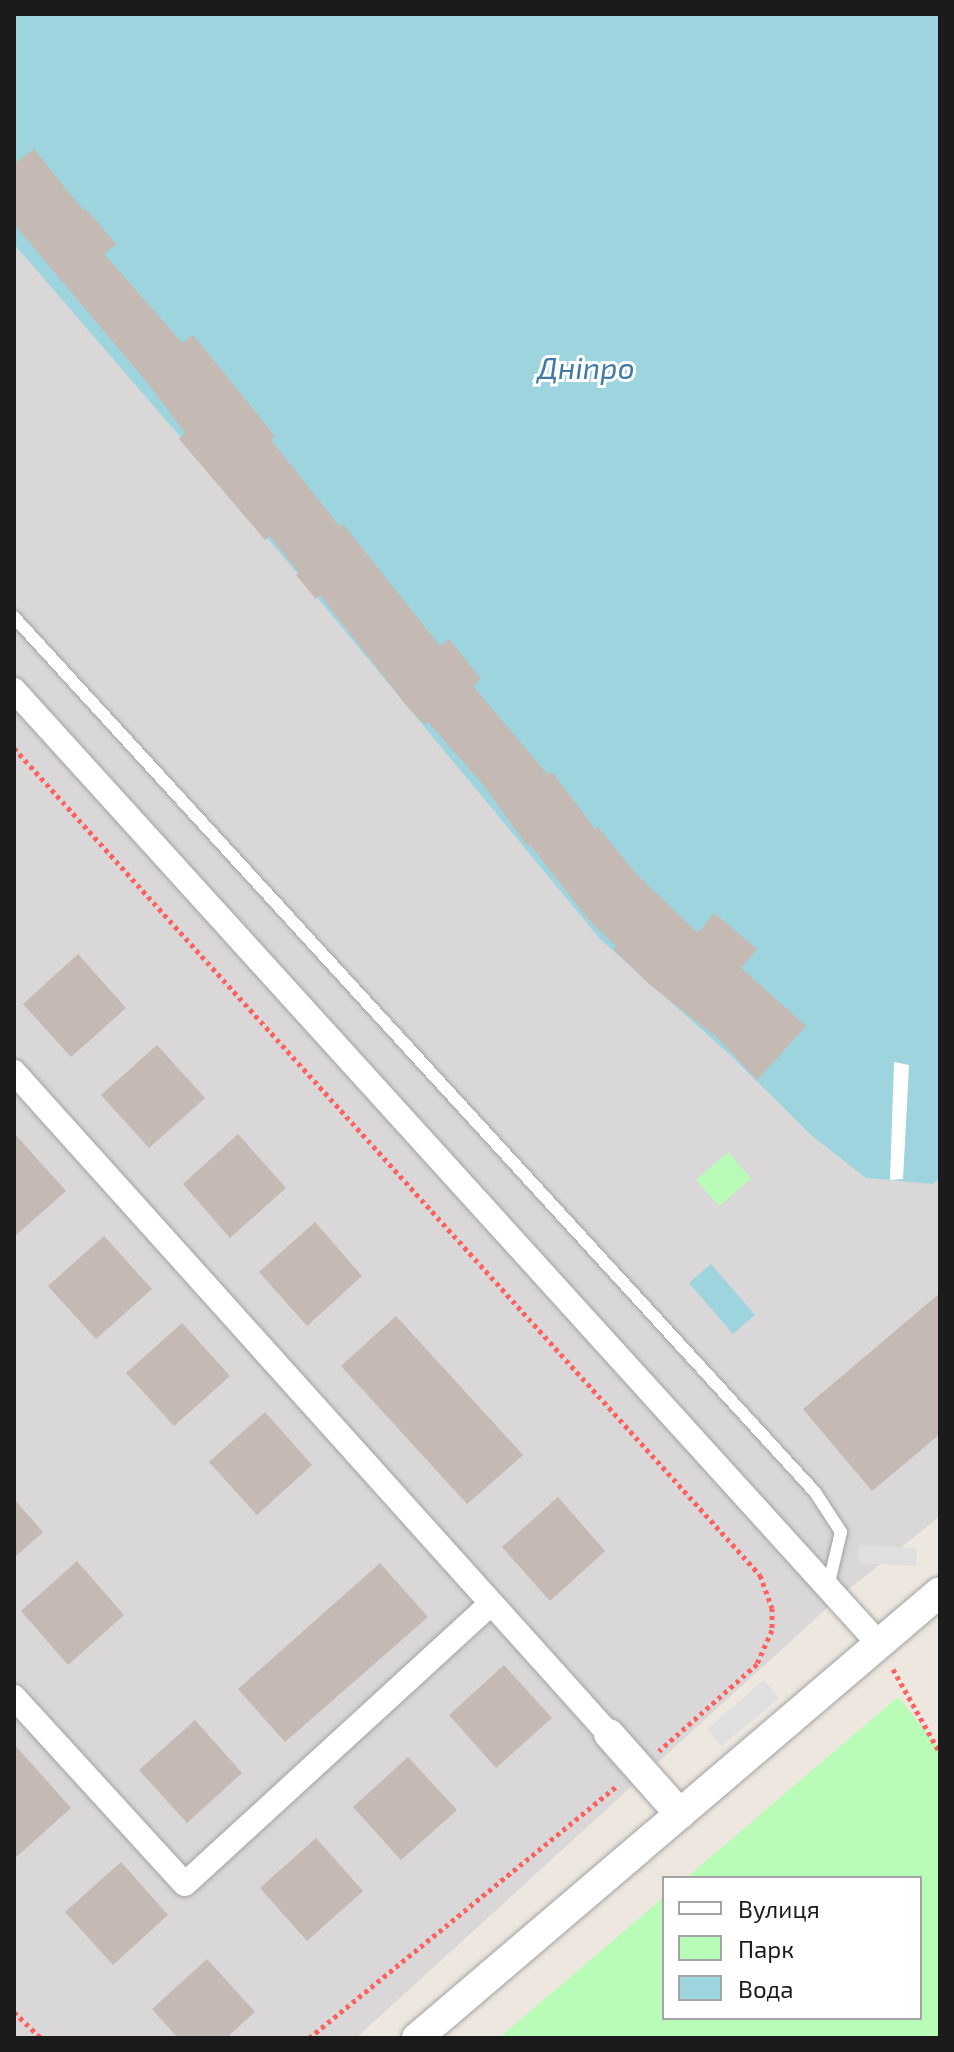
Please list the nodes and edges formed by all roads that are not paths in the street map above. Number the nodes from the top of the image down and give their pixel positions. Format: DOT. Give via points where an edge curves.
graph roads {
  1 [pos="14,617"];
  2 [pos="14,690"];
  3 [pos="14,1072"];
  4 [pos="828,1587"];
  5 [pos="940,1592"];
  6 [pos="490,1605"];
  7 [pos="879,1644"];
  8 [pos="14,1697"];
  9 [pos="609,1734"];
  10 [pos="680,1814"];
  11 [pos="417,2038"];
  1 -- 4 [label="lane" via="815,1492 841,1532"];
  2 -- 4 [label="street"];
  3 -- 6 [label="street"];
  4 -- 7 [label="street"];
  5 -- 7 [label="street"];
  6 -- 8 [label="street" via="185,1884"];
  6 -- 9 [label="street"];
  7 -- 10 [label="street"];
  9 -- 10 [label="street"];
  10 -- 11 [label="street"];
}
